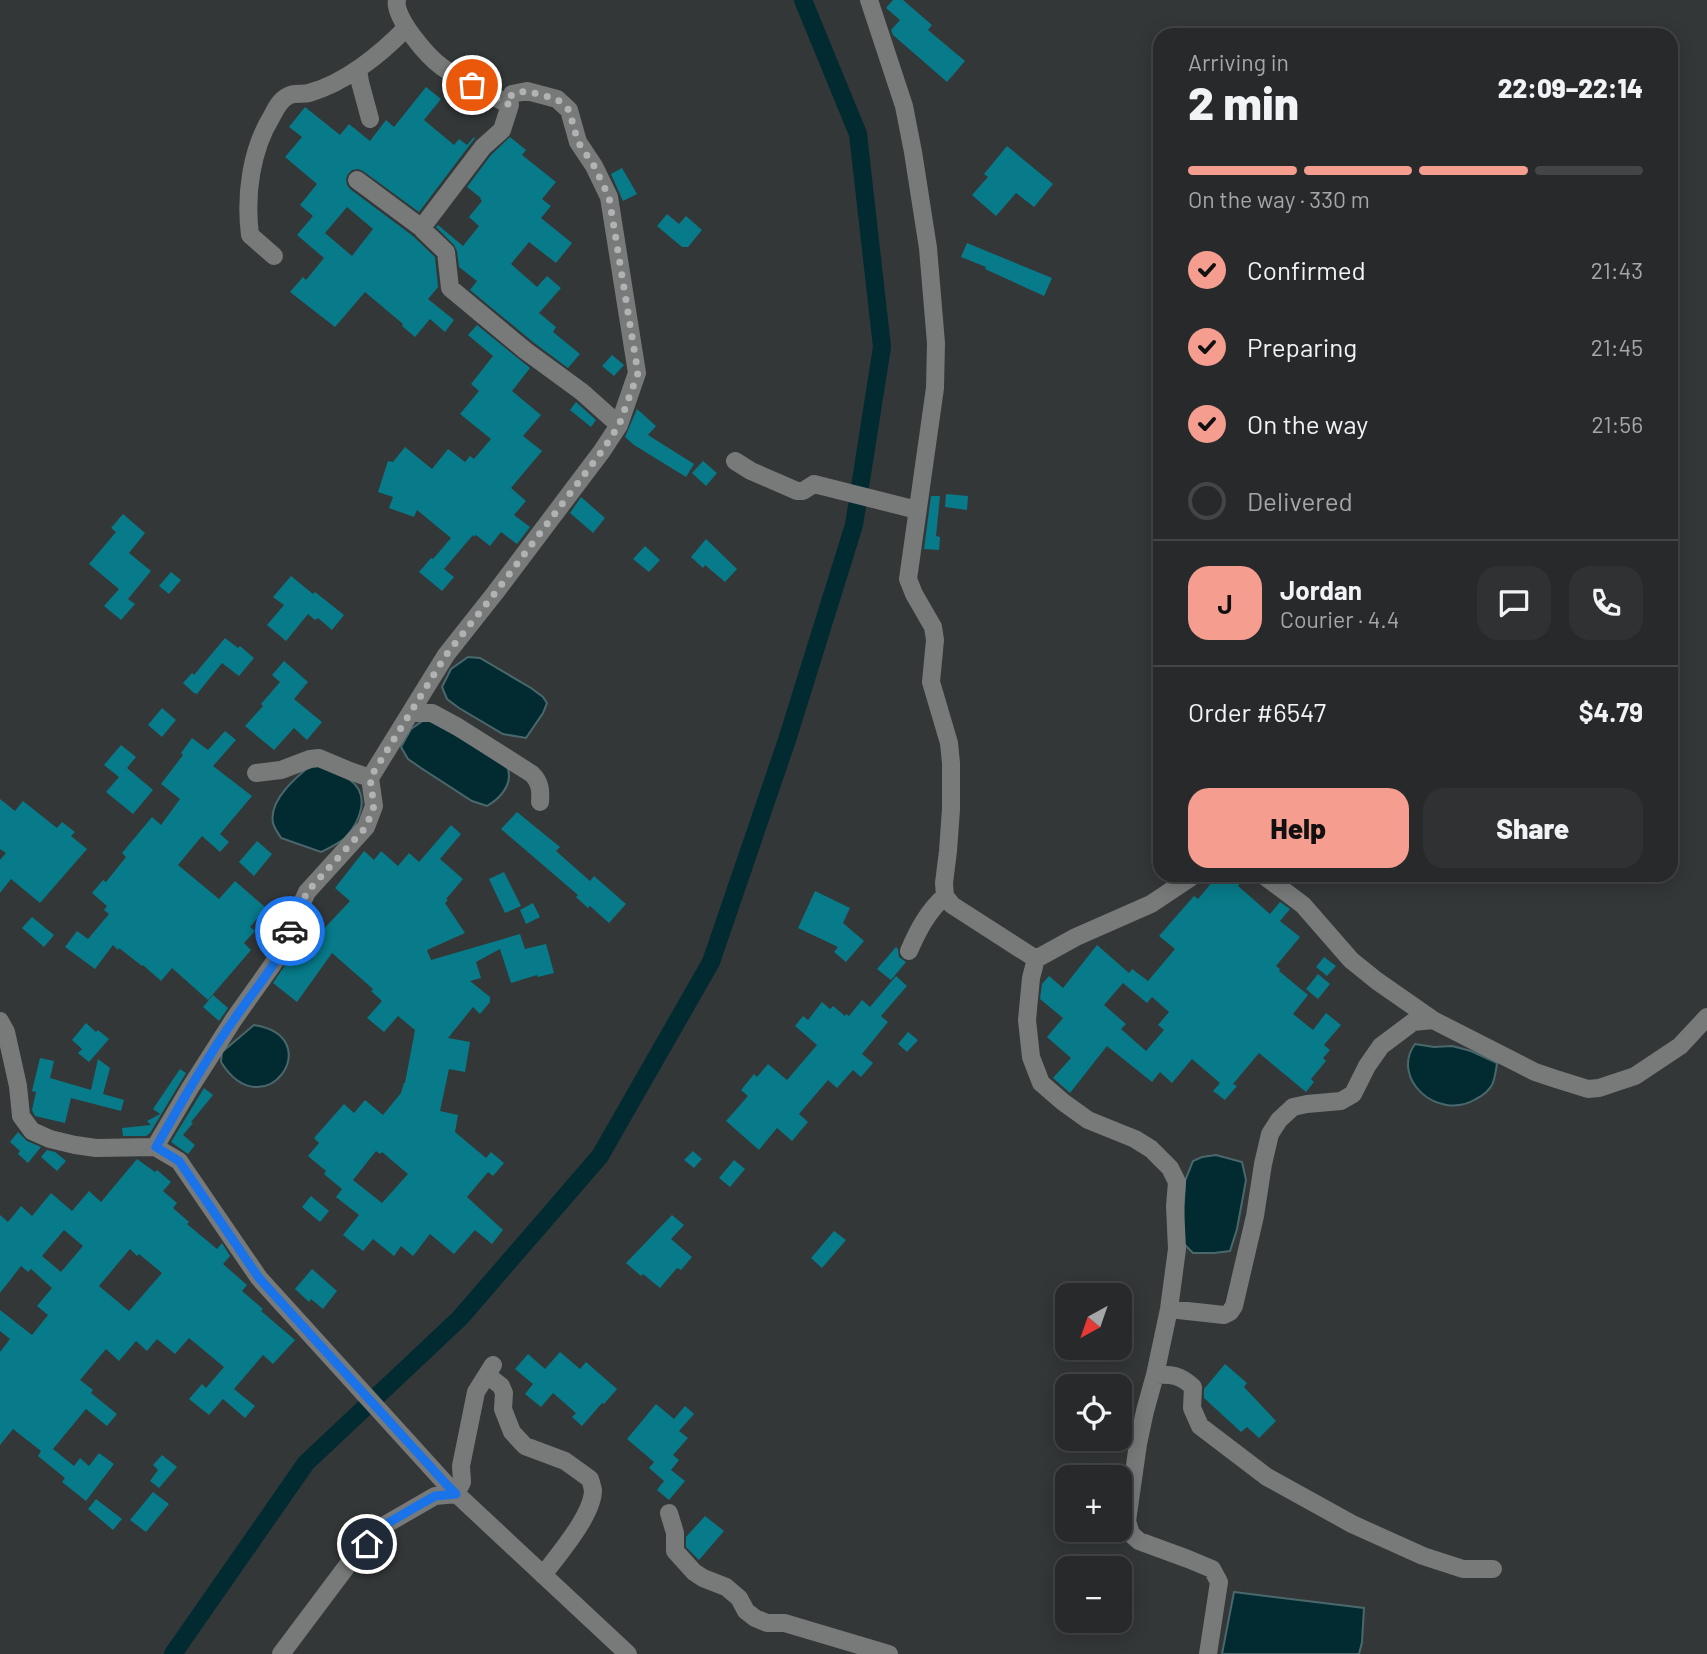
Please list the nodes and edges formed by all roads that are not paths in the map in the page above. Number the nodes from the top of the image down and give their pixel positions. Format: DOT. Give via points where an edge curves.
graph roads {
  1 [pos="397,0"];
  2 [pos="869,0"];
  3 [pos="406,28"];
  4 [pos="358,69"];
  5 [pos="510,105"];
  6 [pos="370,119"];
  7 [pos="357,180"];
  8 [pos="423,226"];
  9 [pos="274,256"];
  10 [pos="619,425"];
  11 [pos="734,460"];
  12 [pos="914,509"];
  13 [pos="410,713"];
  14 [pos="257,773"];
  15 [pos="370,778"];
  16 [pos="540,802"];
  17 [pos="1184,882"];
  18 [pos="1272,882"];
  19 [pos="944,896"];
  20 [pos="909,951"];
  21 [pos="1036,959"];
  22 [pos="1707,1017"];
  23 [pos="1433,1020"];
  24 [pos="0,1021"];
  25 [pos="156,1147"];
  26 [pos="1168,1309"];
  27 [pos="1155,1375"];
  28 [pos="451,1490"];
  29 [pos="669,1513"];
  30 [pos="1493,1569"];
  31 [pos="543,1575"];
  32 [pos="281,1654"];
  33 [pos="628,1654"];
  34 [pos="889,1654"];
  35 [pos="1208,1654"];
  1 -- 3 [label="street" via="395,7"];
  2 -- 12 [label="street" via="904,106 928,248 935,388"];
  3 -- 4 [label="street"];
  3 -- 5 [label="street" via="440,66"];
  4 -- 6 [label="street"];
  4 -- 9 [label="street" via="307,94 287,96 261,133 251,177 250,235"];
  5 -- 8 [label="street" via="502,130 483,147"];
  5 -- 10 [label="street" via="512,94 527,91 557,99 569,110 578,142 609,197 638,373"];
  7 -- 8 [label="street"];
  8 -- 10 [label="street" via="446,252 450,288"];
  10 -- 13 [label="street" via="446,655"];
  11 -- 12 [label="street" via="797,491 822,485"];
  12 -- 19 [label="street" via="908,579 933,627 931,682 951,764"];
  13 -- 15 [label="street"];
  13 -- 16 [label="street" via="432,713 532,774 539,781"];
  14 -- 15 [label="street" via="318,758"];
  15 -- 25 [label="street" via="374,806 366,827 307,892 273,964"];
  17 -- 21 [label="street" via="1151,904"];
  18 -- 23 [label="street" via="1303,905 1351,960"];
  19 -- 20 [label="street" via="920,926"];
  19 -- 21 [label="street"];
  21 -- 26 [label="street" via="1027,1020 1031,1056 1041,1083 1088,1120 1151,1149 1177,1181 1177,1249"];
  22 -- 23 [label="street" via="1680,1046 1635,1076 1588,1089 1535,1072"];
  23 -- 26 [label="street" via="1413,1022 1381,1046 1353,1094 1341,1101 1293,1107 1279,1120 1270,1134 1230,1312"];
  24 -- 25 [label="street" via="18,1086 21,1116 32,1130 50,1139 96,1148"];
  25 -- 28 [label="street" via="179,1161 259,1278"];
  26 -- 27 [label="street"];
  27 -- 30 [label="street" via="1182,1378 1192,1387 1192,1408 1200,1426 1267,1476 1352,1524 1423,1556 1463,1569"];
  27 -- 35 [label="street" via="1138,1444 1127,1521 1139,1541 1212,1569 1219,1582"];
  28 -- 31 [label="street"];
  28 -- 31 [label="street" via="462,1482 476,1392 490,1370 502,1387 503,1409 518,1439 565,1461 590,1479 593,1491 577,1530"];
  28 -- 32 [label="street" via="383,1526"];
  29 -- 34 [label="street" via="675,1551 694,1572 726,1587 755,1618"];
  31 -- 33 [label="street"];
}
